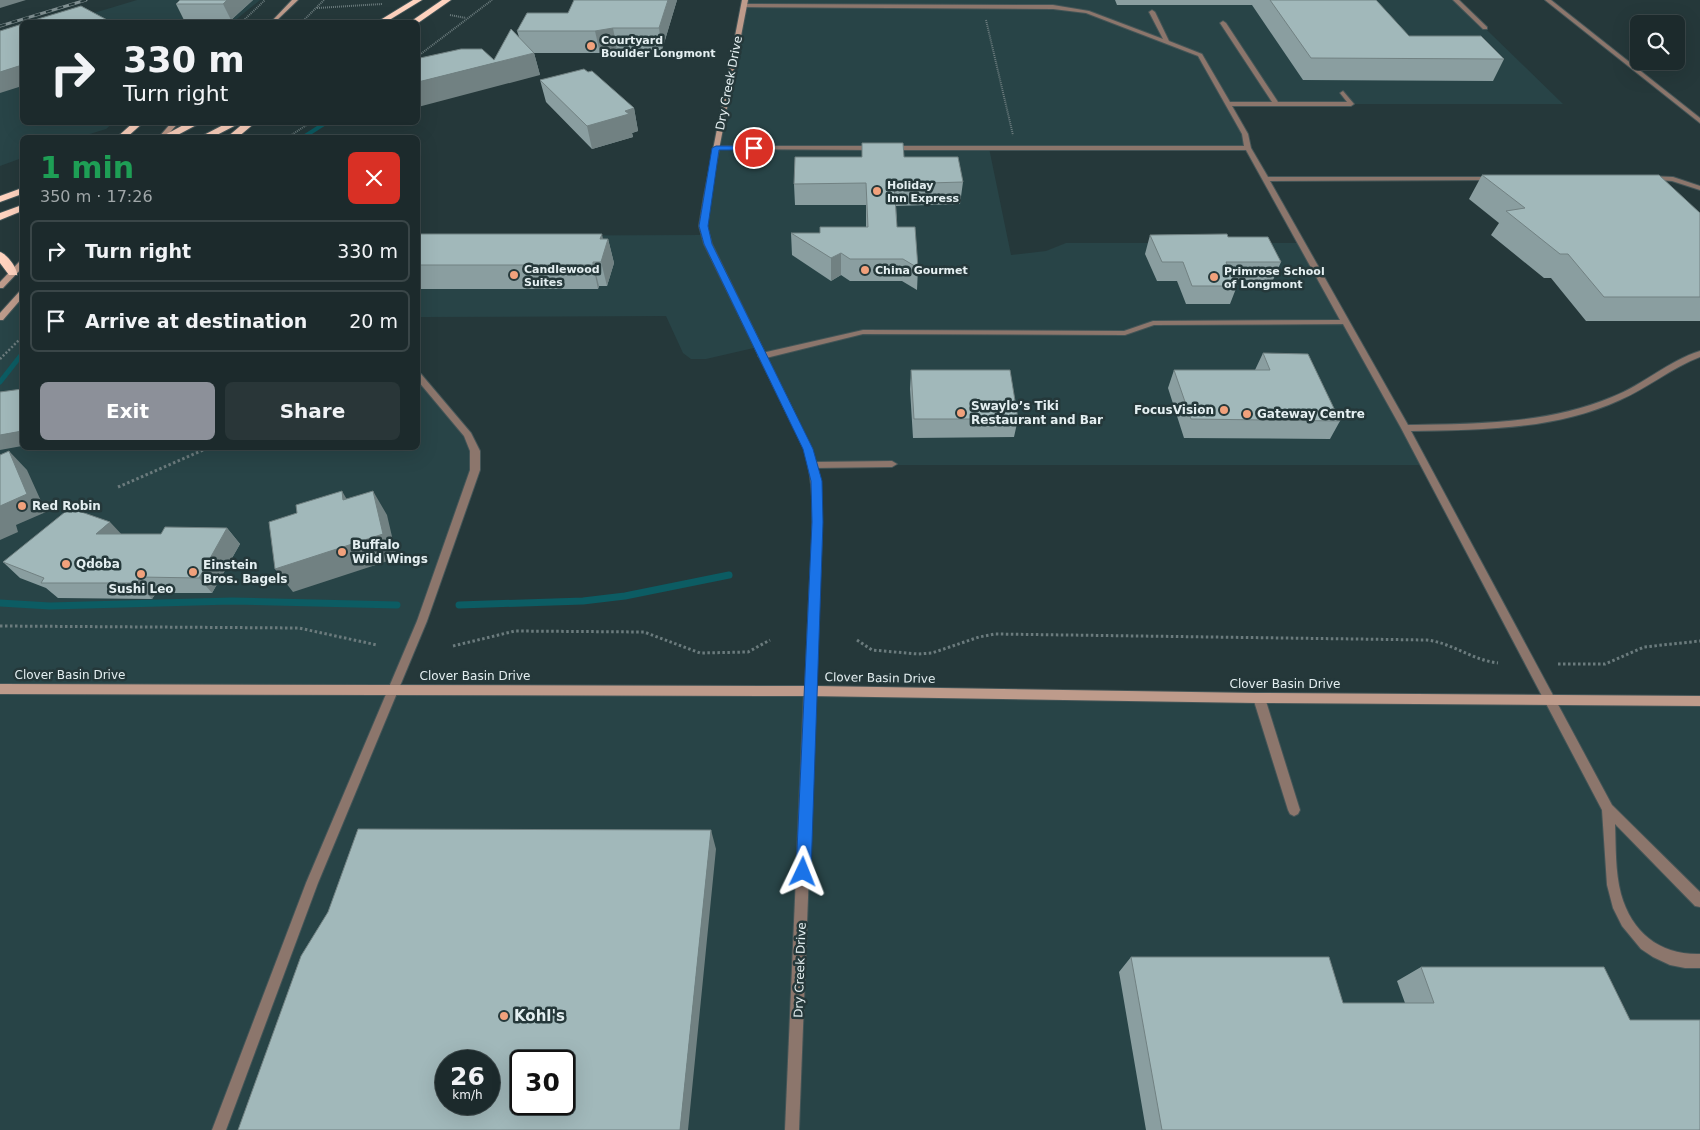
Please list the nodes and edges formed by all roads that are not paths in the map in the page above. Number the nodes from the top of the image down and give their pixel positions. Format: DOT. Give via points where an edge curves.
graph roads {
  1 [pos="295,0"];
  2 [pos="418,0"];
  3 [pos="447,0"];
  4 [pos="1456,0"];
  5 [pos="1548,0"];
  6 [pos="745,3"];
  7 [pos="1152,12"];
  8 [pos="275,20"];
  9 [pos="384,20"];
  10 [pos="417,20"];
  11 [pos="1223,22"];
  12 [pos="1486,28"];
  13 [pos="1168,42"];
  14 [pos="1343,93"];
  15 [pos="1228,104"];
  16 [pos="1276,104"];
  17 [pos="1700,122"];
  18 [pos="136,125"];
  19 [pos="173,125"];
  20 [pos="191,125"];
  21 [pos="231,125"];
  22 [pos="248,125"];
  23 [pos="124,135"];
  24 [pos="165,135"];
  25 [pos="169,135"];
  26 [pos="209,135"];
  27 [pos="234,135"];
  28 [pos="716,148"];
  29 [pos="1248,148"];
  30 [pos="1265,178"];
  31 [pos="1501,178"];
  32 [pos="1639,178"];
  33 [pos="1700,188"];
  34 [pos="20,192"];
  35 [pos="0,199"];
  36 [pos="20,209"];
  37 [pos="0,217"];
  38 [pos="0,255"];
  39 [pos="20,266"];
  40 [pos="13,273"];
  41 [pos="0,286"];
  42 [pos="20,296"];
  43 [pos="0,318"];
  44 [pos="1346,322"];
  45 [pos="1700,354"];
  46 [pos="762,356"];
  47 [pos="420,378"];
  48 [pos="1405,428"];
  49 [pos="892,464"];
  50 [pos="813,465"];
  51 [pos="0,689"];
  52 [pos="393,690"];
  53 [pos="810,691"];
  54 [pos="1260,698"];
  55 [pos="1549,699"];
  56 [pos="1700,701"];
  57 [pos="1608,809"];
  58 [pos="1294,810"];
  59 [pos="1700,901"];
  60 [pos="1700,961"];
  61 [pos="219,1130"];
  62 [pos="792,1130"];
  1 -- 8 [label="street"];
  2 -- 9 [label="highway"];
  3 -- 10 [label="highway"];
  4 -- 12 [label="street"];
  5 -- 17 [label="street"];
  6 -- 13 [label="street" via="1075,9"];
  6 -- 28 [label="street, Dry Creek Drive"];
  7 -- 13 [label="street"];
  11 -- 16 [label="street"];
  13 -- 15 [label="street" via="1200,55"];
  14 -- 16 [label="street" via="1351,104"];
  15 -- 16 [label="street"];
  15 -- 29 [label="street" via="1245,134"];
  18 -- 23 [label="highway"];
  19 -- 24 [label="street"];
  20 -- 25 [label="highway"];
  21 -- 26 [label="highway"];
  22 -- 27 [label="highway"];
  28 -- 29 [label="street"];
  28 -- 46 [label="street, Dry Creek Drive" via="703,216 705,235"];
  29 -- 30 [label="street"];
  30 -- 31 [label="street"];
  30 -- 44 [label="street"];
  32 -- 33 [label="street" via="1673,179"];
  34 -- 35 [label="highway"];
  36 -- 37 [label="highway"];
  38 -- 40 [label="highway"];
  39 -- 40 [label="street"];
  40 -- 41 [label="street"];
  42 -- 43 [label="street"];
  44 -- 46 [label="street" via="1153,323 1125,333 864,332"];
  44 -- 48 [label="street"];
  45 -- 48 [label="street" via="1677,363 1619,398 1573,413 1499,426"];
  46 -- 50 [label="street, Dry Creek Drive"];
  47 -- 52 [label="street" via="468,436 476,458 422,621"];
  48 -- 55 [label="street"];
  49 -- 50 [label="street"];
  50 -- 53 [label="street, Dry Creek Drive" via="818,515"];
  51 -- 52 [label="street, Clover Basin Drive"];
  52 -- 53 [label="street, Clover Basin Drive"];
  52 -- 61 [label="street" via="312,883"];
  53 -- 54 [label="street, Clover Basin Drive"];
  53 -- 62 [label="street, Dry Creek Drive"];
  54 -- 55 [label="street, Clover Basin Drive"];
  54 -- 58 [label="street"];
  55 -- 56 [label="street, Clover Basin Drive"];
  55 -- 57 [label="street"];
  57 -- 59 [label="street"];
  57 -- 60 [label="street" via="1614,891 1632,930 1663,957"];
}
